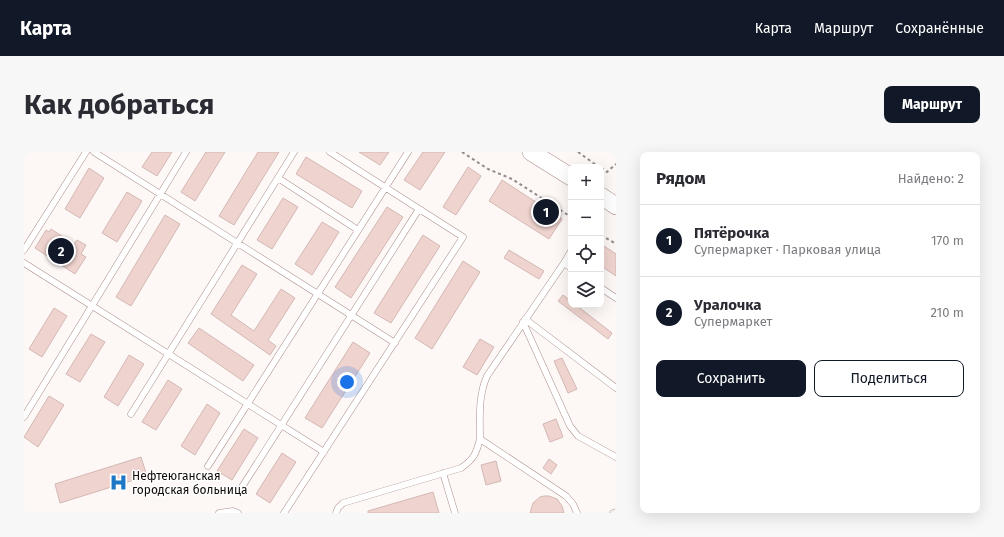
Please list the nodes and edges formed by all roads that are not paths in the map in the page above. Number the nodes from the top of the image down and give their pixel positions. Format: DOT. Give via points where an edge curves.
graph roads {
  1 [pos="86,152"];
  2 [pos="94,152"];
  3 [pos="186,152"];
  4 [pos="294,152"];
  5 [pos="330,152"];
  6 [pos="408,152"];
  7 [pos="531,152"];
  8 [pos="568,175"];
  9 [pos="278,178"];
  10 [pos="385,187"];
  11 [pos="161,194"];
  12 [pos="419,209"];
  13 [pos="358,230"];
  14 [pos="238,244"];
  15 [pos="24,250"];
  16 [pos="568,256"];
  17 [pos="24,263"];
  18 [pos="564,263"];
  19 [pos="568,266"];
  20 [pos="604,290"];
  21 [pos="317,294"];
  22 [pos="616,298"];
  23 [pos="92,306"];
  24 [pos="351,316"];
  25 [pos="524,320"];
  26 [pos="395,343"];
  27 [pos="168,354"];
  28 [pos="616,388"];
  29 [pos="247,404"];
  30 [pos="131,414"];
  31 [pos="24,417"];
  32 [pos="281,425"];
  33 [pos="480,439"];
  34 [pos="324,452"];
  35 [pos="616,457"];
  36 [pos="208,466"];
  37 [pos="443,473"];
  38 [pos="242,487"];
  39 [pos="219,513"];
  40 [pos="238,513"];
  41 [pos="284,513"];
  42 [pos="336,513"];
  43 [pos="455,513"];
  44 [pos="577,513"];
  1 -- 15 [label="lane"];
  2 -- 11 [label="lane"];
  3 -- 11 [label="lane"];
  4 -- 9 [label="lane"];
  5 -- 10 [label="lane"];
  6 -- 10 [label="lane"];
  7 -- 8 [label="main road"];
  9 -- 13 [label="lane"];
  9 -- 14 [label="lane"];
  10 -- 12 [label="lane"];
  10 -- 13 [label="lane"];
  11 -- 14 [label="lane"];
  11 -- 23 [label="lane"];
  12 -- 24 [label="lane"];
  12 -- 26 [label="lane" via="463,237"];
  13 -- 21 [label="lane"];
  14 -- 21 [label="lane"];
  14 -- 27 [label="lane"];
  16 -- 18 [label="lane"];
  17 -- 23 [label="lane"];
  18 -- 19 [label="lane"];
  18 -- 25 [label="lane"];
  20 -- 22 [label="lane"];
  21 -- 24 [label="lane"];
  21 -- 29 [label="lane"];
  23 -- 27 [label="lane"];
  23 -- 31 [label="lane"];
  24 -- 26 [label="lane"];
  24 -- 32 [label="lane"];
  25 -- 28 [label="lane"];
  25 -- 33 [label="lane" via="482,386"];
  25 -- 35 [label="lane" via="570,426 578,436"];
  26 -- 34 [label="lane"];
  27 -- 29 [label="lane"];
  27 -- 30 [label="lane"];
  29 -- 32 [label="lane"];
  29 -- 36 [label="lane"];
  32 -- 34 [label="lane"];
  32 -- 38 [label="lane"];
  33 -- 37 [label="lane" via="477,452 471,461 461,468"];
  33 -- 44 [label="lane" via="566,496"];
  34 -- 41 [label="lane"];
  37 -- 42 [label="lane" via="343,503"];
  37 -- 43 [label="lane"];
  39 -- 40 [label="lane"];
}
